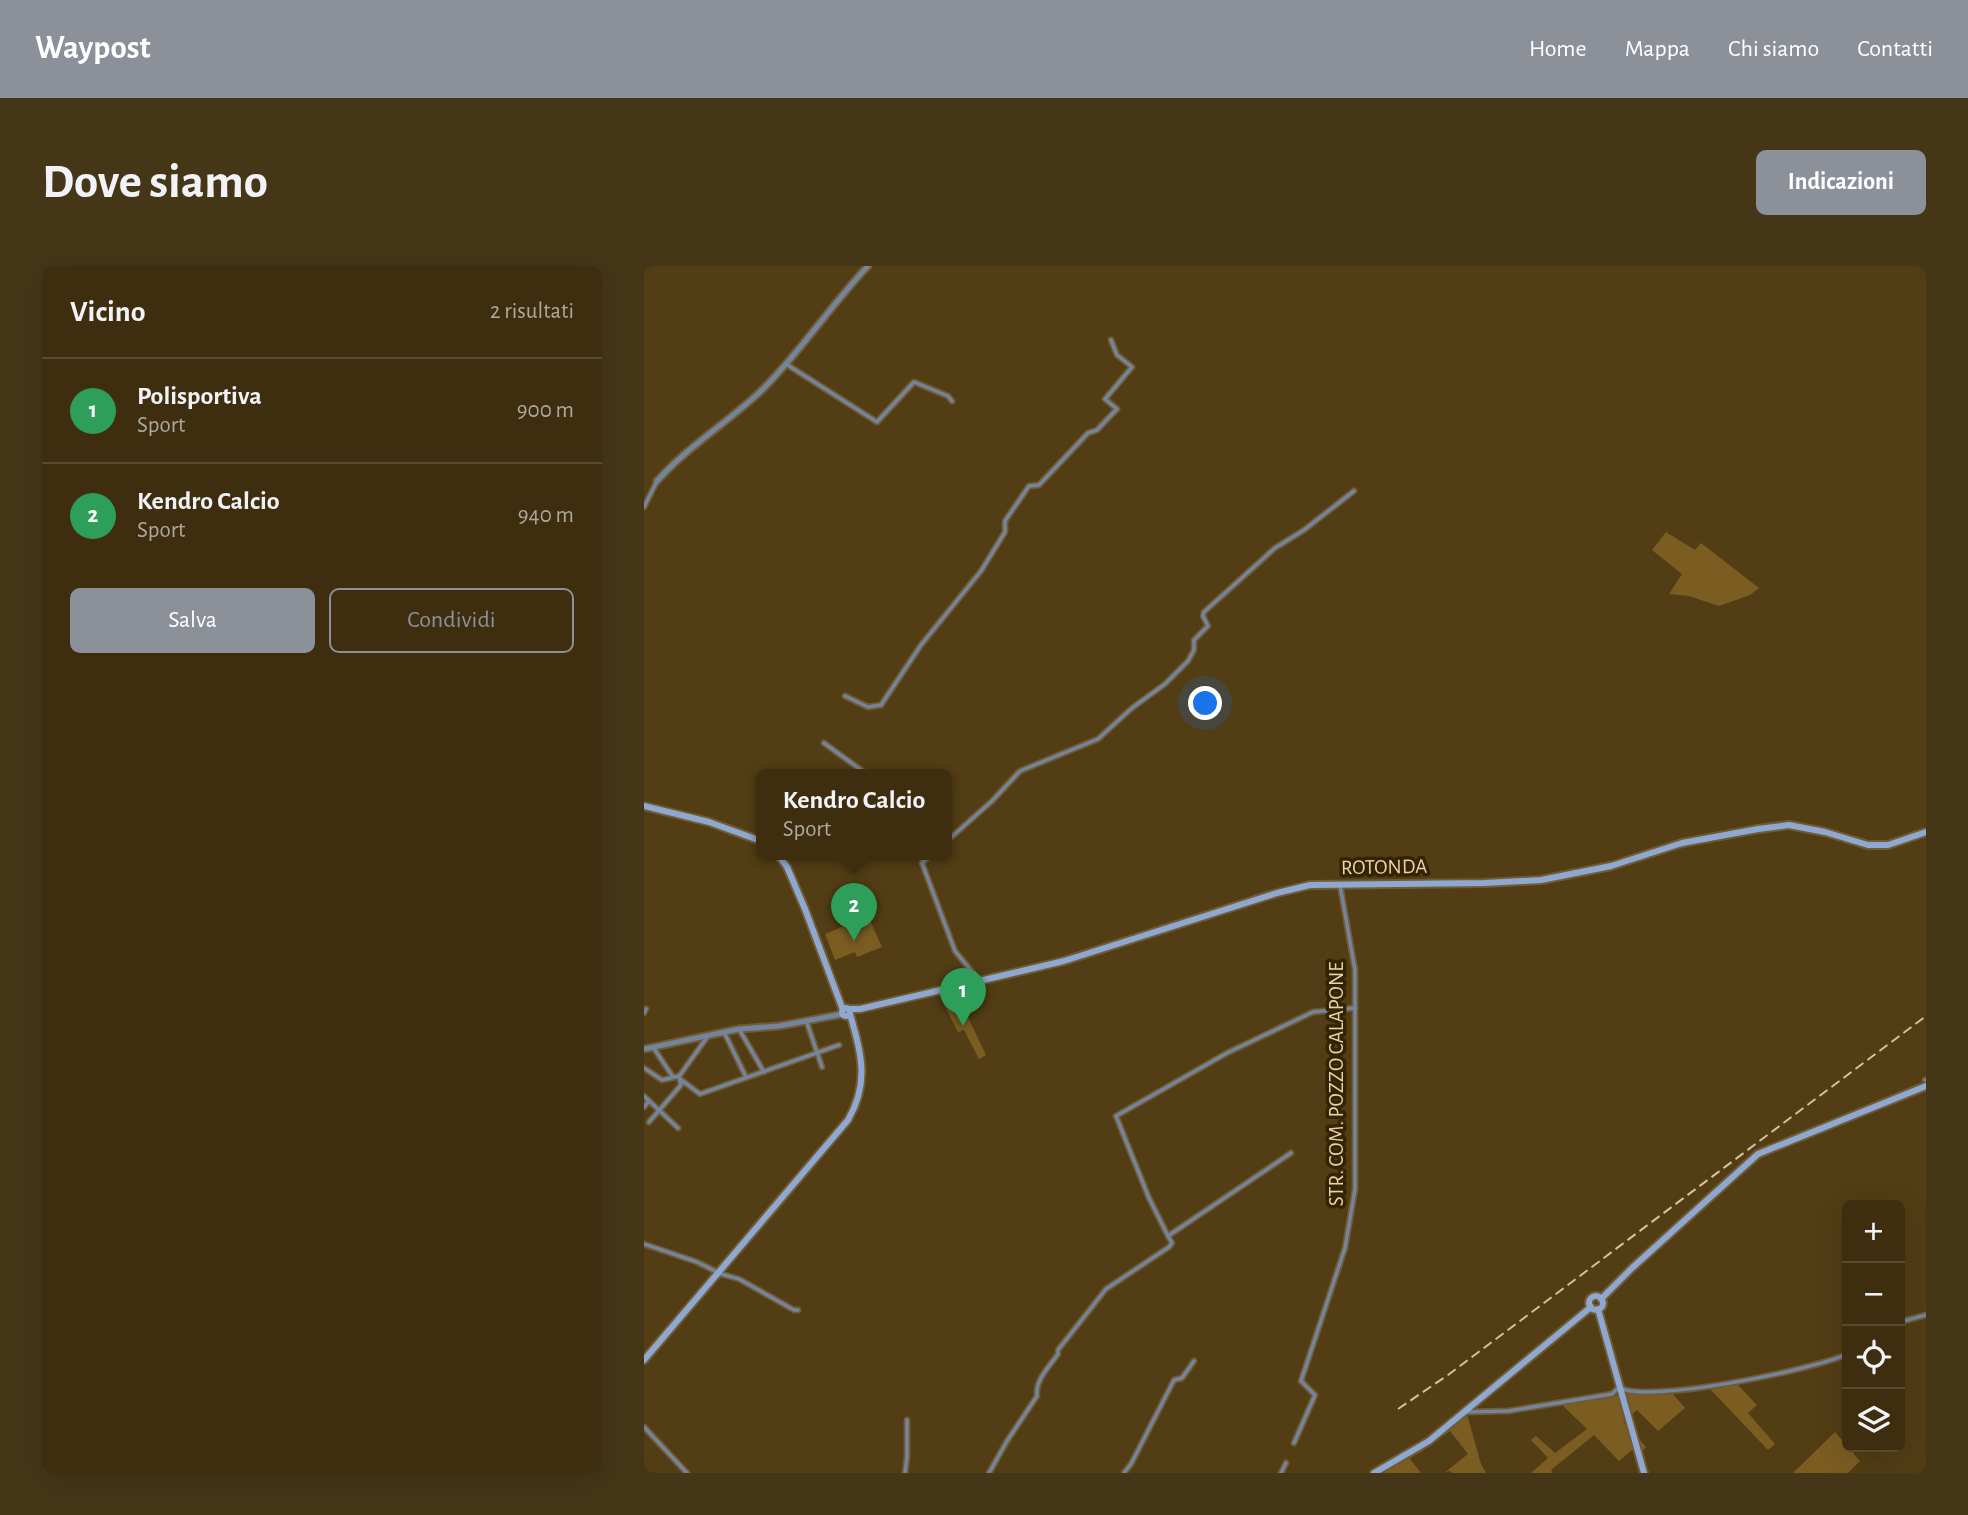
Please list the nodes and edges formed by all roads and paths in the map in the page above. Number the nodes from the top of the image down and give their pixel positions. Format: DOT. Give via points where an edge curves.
graph roads {
  1 [pos="868,266"];
  2 [pos="1111,340"];
  3 [pos="786,364"];
  4 [pos="952,401"];
  5 [pos="657,481"];
  6 [pos="1354,491"];
  7 [pos="644,507"];
  8 [pos="845,696"];
  9 [pos="824,743"];
  10 [pos="860,769"];
  11 [pos="644,806"];
  12 [pos="1926,832"];
  13 [pos="952,837"];
  14 [pos="756,839"];
  15 [pos="782,860"];
  16 [pos="921,860"];
  17 [pos="925,860"];
  18 [pos="922,863"];
  19 [pos="1340,885"];
  20 [pos="975,982"];
  21 [pos="1355,1008"];
  22 [pos="846,1012"];
  23 [pos="806,1020"];
  24 [pos="739,1028"];
  25 [pos="724,1032"];
  26 [pos="709,1034"];
  27 [pos="839,1045"];
  28 [pos="647,1048"];
  29 [pos="816,1053"];
  30 [pos="822,1067"];
  31 [pos="644,1068"];
  32 [pos="764,1072"];
  33 [pos="673,1077"];
  34 [pos="680,1078"];
  35 [pos="746,1078"];
  36 [pos="1926,1082"];
  37 [pos="644,1096"];
  38 [pos="649,1101"];
  39 [pos="644,1107"];
  40 [pos="660,1111"];
  41 [pos="649,1122"];
  42 [pos="678,1128"];
  43 [pos="1291,1153"];
  44 [pos="1168,1236"];
  45 [pos="644,1244"];
  46 [pos="718,1273"];
  47 [pos="1601,1299"];
  48 [pos="1595,1308"];
  49 [pos="798,1310"];
  50 [pos="1926,1315"];
  51 [pos="1905,1321"];
  52 [pos="1842,1357"];
  53 [pos="644,1360"];
  54 [pos="1195,1361"];
  55 [pos="1619,1387"];
  56 [pos="1629,1392"];
  57 [pos="1623,1400"];
  58 [pos="1464,1412"];
  59 [pos="907,1420"];
  60 [pos="644,1427"];
  61 [pos="1294,1443"];
  62 [pos="1286,1463"];
  63 [pos="687,1473"];
  64 [pos="905,1473"];
  65 [pos="989,1473"];
  66 [pos="1124,1473"];
  67 [pos="1281,1473"];
  68 [pos="1374,1473"];
  69 [pos="1644,1473"];
  1 -- 3 [label="street"];
  2 -- 8 [label="street" via="1117,355 1132,366 1105,399 1117,409 1039,485 1029,486 1005,521 1005,532 981,571 921,645 881,705 868,707"];
  3 -- 4 [label="street" via="877,422 914,382"];
  3 -- 5 [label="street"];
  5 -- 7 [label="street"];
  6 -- 13 [label="street" via="1275,548 1204,612 1208,626 1194,640 1192,655 1172,678 1098,738 1020,771"];
  9 -- 10 [label="street"];
  11 -- 14 [label="main road"];
  12 -- 19 [label="main road, ROTONDA" via="1888,845 1868,845 1789,825 1694,841 1611,866 1541,880"];
  15 -- 22 [label="main road"];
  16 -- 18 [label="street"];
  17 -- 18 [label="street"];
  18 -- 20 [label="street" via="955,951"];
  19 -- 20 [label="main road, ROTONDA" via="1310,885 1277,893 1074,958"];
  19 -- 21 [label="street, STR. COM. POZZO CALAPONE" via="1354,957"];
  20 -- 22 [label="main road, ROTONDA"];
  21 -- 44 [label="street" via="1313,1012 1227,1053 1116,1116"];
  21 -- 61 [label="street, STR. COM. POZZO CALAPONE" via="1353,1199 1345,1248 1301,1381 1315,1395"];
  22 -- 23 [label="street"];
  22 -- 46 [label="main road" via="862,1062 852,1113"];
  23 -- 24 [label="street"];
  23 -- 29 [label="street"];
  24 -- 25 [label="street"];
  24 -- 32 [label="street"];
  25 -- 26 [label="street"];
  25 -- 35 [label="street"];
  26 -- 28 [label="street"];
  26 -- 34 [label="street"];
  27 -- 29 [label="street"];
  28 -- 33 [label="street"];
  29 -- 30 [label="street"];
  29 -- 32 [label="street"];
  31 -- 33 [label="street" via="662,1080"];
  32 -- 35 [label="street"];
  33 -- 34 [label="street"];
  34 -- 35 [label="street" via="700,1094"];
  34 -- 40 [label="street" via="678,1091"];
  36 -- 47 [label="main road" via="1758,1154"];
  37 -- 38 [label="street"];
  38 -- 39 [label="street"];
  38 -- 40 [label="street"];
  40 -- 41 [label="street"];
  40 -- 42 [label="street"];
  43 -- 44 [label="street"];
  44 -- 65 [label="street" via="1169,1247 1106,1289 1058,1350 1036,1388 1037,1396"];
  45 -- 46 [label="street"];
  46 -- 49 [label="street"];
  46 -- 53 [label="main road"];
  47 -- 48 [label="main road" via="1603,1305"];
  47 -- 48 [label="main road" via="1592,1298"];
  48 -- 55 [label="main road"];
  48 -- 58 [label="main road"];
  50 -- 51 [label="street"];
  52 -- 56 [label="street" via="1751,1379"];
  54 -- 66 [label="street" via="1182,1378 1174,1380"];
  55 -- 56 [label="street"];
  55 -- 57 [label="main road"];
  55 -- 58 [label="street" via="1612,1394 1508,1411"];
  56 -- 57 [label="street"];
  57 -- 69 [label="main road"];
  58 -- 68 [label="main road" via="1420,1448"];
  59 -- 64 [label="street"];
  60 -- 63 [label="street"];
  62 -- 67 [label="street"];
}
